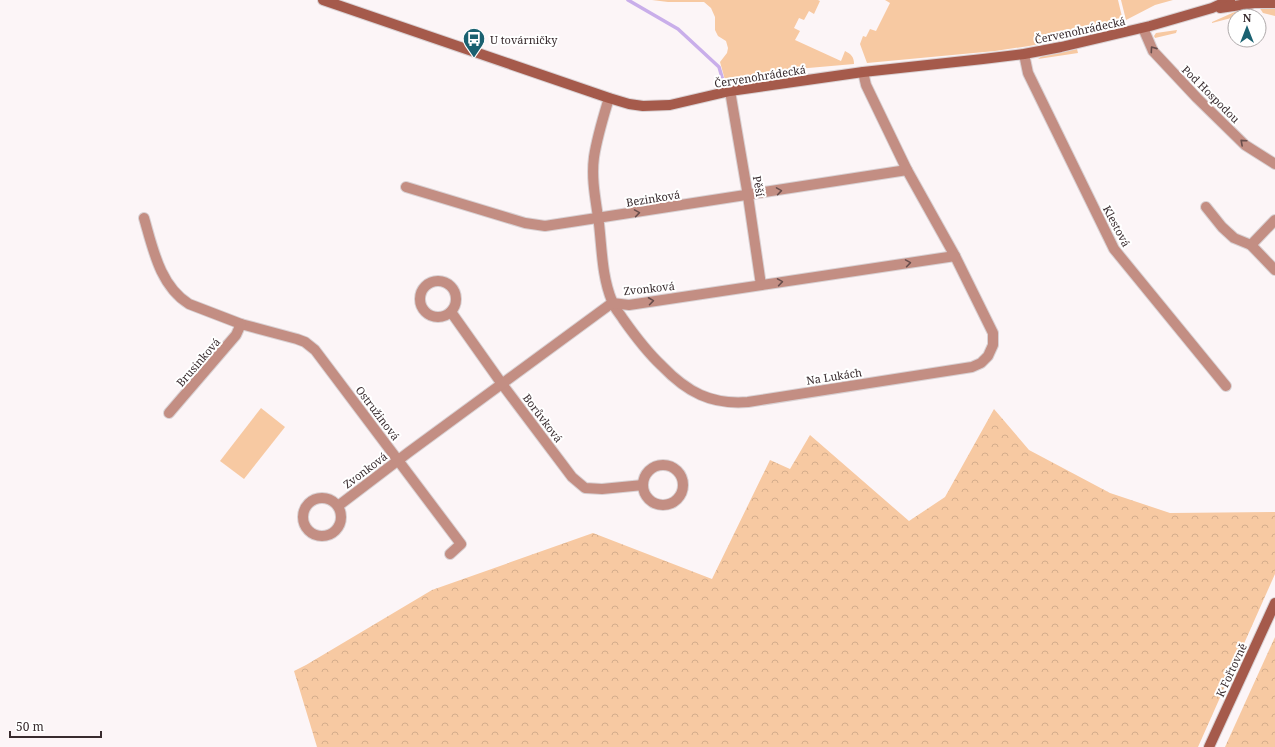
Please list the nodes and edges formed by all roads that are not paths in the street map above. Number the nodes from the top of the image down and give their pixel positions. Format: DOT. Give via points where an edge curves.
graph roads {
  1 [pos="323,0"];
  2 [pos="1230,0"];
  3 [pos="1275,1"];
  4 [pos="1212,8"];
  5 [pos="1143,28"];
  6 [pos="1024,54"];
  7 [pos="863,72"];
  8 [pos="730,92"];
  9 [pos="609,98"];
  10 [pos="1275,164"];
  11 [pos="908,170"];
  12 [pos="406,188"];
  13 [pos="748,196"];
  14 [pos="1206,207"];
  15 [pos="144,218"];
  16 [pos="598,219"];
  17 [pos="1275,220"];
  18 [pos="1251,245"];
  19 [pos="955,256"];
  20 [pos="1275,270"];
  21 [pos="761,285"];
  22 [pos="612,303"];
  23 [pos="451,312"];
  24 [pos="241,324"];
  25 [pos="502,384"];
  26 [pos="1226,386"];
  27 [pos="169,413"];
  28 [pos="398,460"];
  29 [pos="643,485"];
  30 [pos="338,506"];
  31 [pos="450,554"];
  32 [pos="1275,603"];
  33 [pos="1209,747"];
  1 -- 9 [label="street, Červenohrádecká"];
  2 -- 4 [label="street, Červenohrádecká"];
  3 -- 4 [label="street, Červenohrádecká"];
  4 -- 5 [label="street, Červenohrádecká"];
  5 -- 6 [label="street, Červenohrádecká"];
  10 -- 5 [label="street, Pod Hospodou, one-way" via="1245,145 1197,98 1153,51"];
  6 -- 7 [label="street, Červenohrádecká"];
  6 -- 26 [label="street, Klestová" via="1028,73 1114,249"];
  7 -- 8 [label="street, Červenohrádecká"];
  7 -- 11 [label="street, Na Lukách" via="866,85"];
  8 -- 9 [label="street, Červenohrádecká" via="656,106 628,104"];
  8 -- 13 [label="street, Pěší"];
  9 -- 16 [label="street, Na Lukách" via="594,156 593,184"];
  13 -- 11 [label="street, Bezinková, one-way"];
  11 -- 19 [label="street, Na Lukách"];
  12 -- 16 [label="street, Bezinková" via="537,225 558,225"];
  16 -- 13 [label="street, Bezinková, one-way"];
  13 -- 21 [label="street, Pěší"];
  14 -- 18 [label="street" via="1234,238"];
  15 -- 24 [label="street, Ostružinová" via="157,263 178,296 189,304"];
  16 -- 22 [label="street, Na Lukách" via="605,281"];
  17 -- 18 [label="street"];
  18 -- 20 [label="street"];
  21 -- 19 [label="street, Zvonková, one-way"];
  19 -- 22 [label="street, Na Lukách" via="993,333 993,345 981,363 972,367 748,402 711,400 695,393 670,375 640,343"];
  22 -- 21 [label="street, Zvonková, one-way" via="629,305"];
  22 -- 25 [label="street, Zvonková"];
  23 -- 25 [label="street, Borůvková"];
  24 -- 27 [label="street, Brusinková" via="236,335"];
  24 -- 28 [label="street, Ostružinová" via="310,345"];
  25 -- 28 [label="street, Zvonková"];
  25 -- 29 [label="street, Borůvková" via="572,477 585,488"];
  28 -- 30 [label="street, Zvonková"];
  28 -- 31 [label="street, Ostružinová" via="461,544"];
  32 -- 33 [label="street, K Fořtovně"];
}
